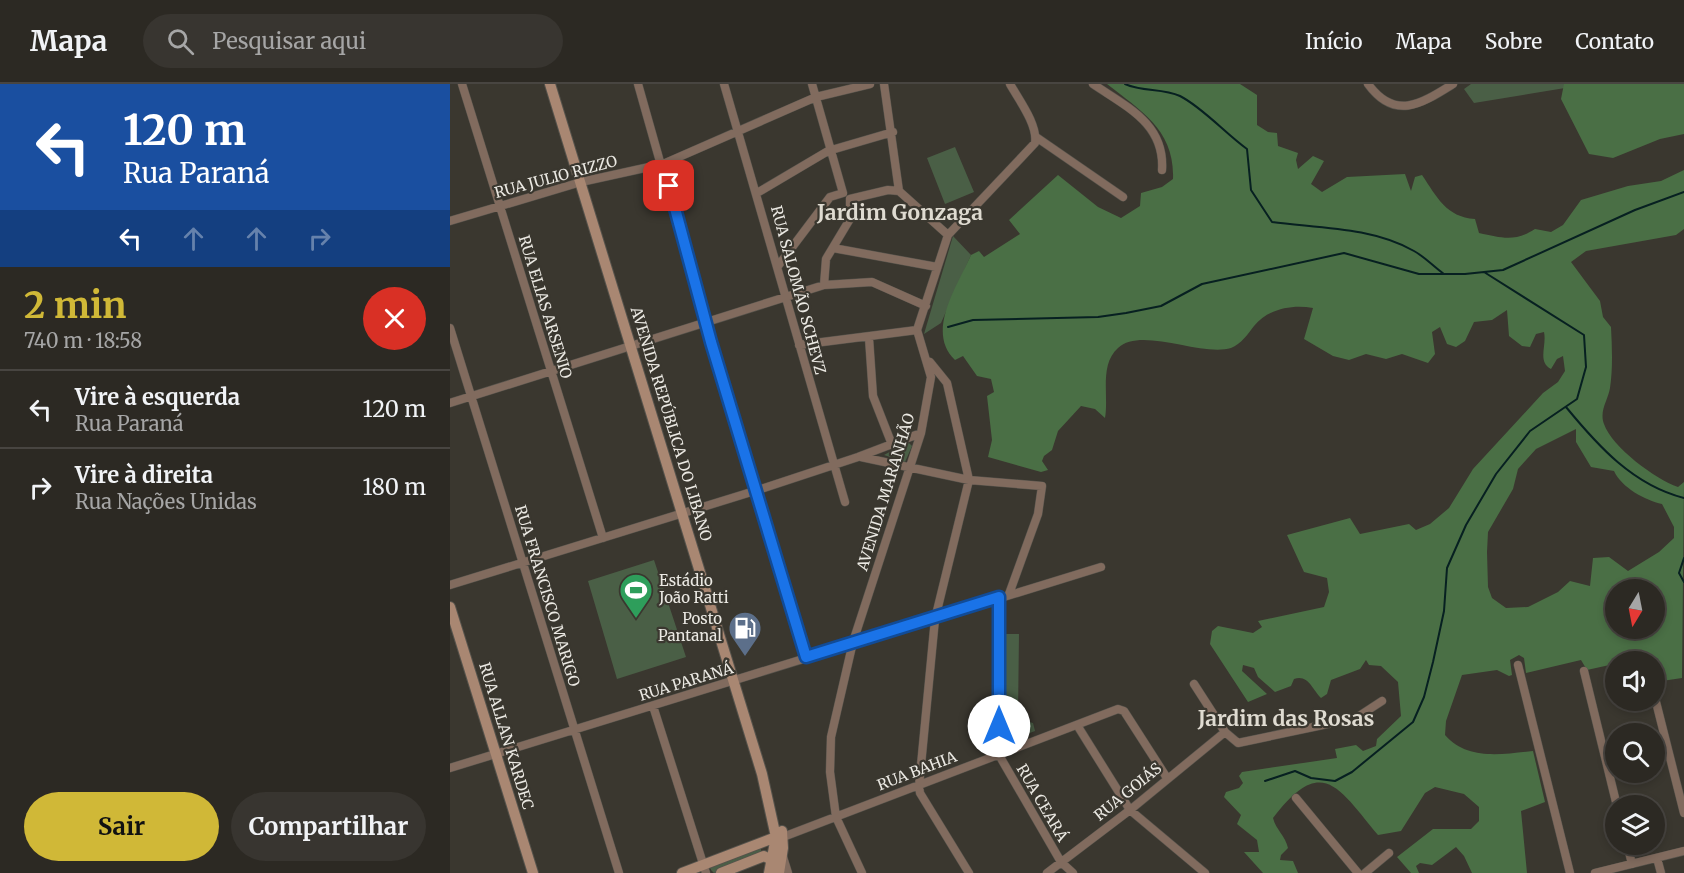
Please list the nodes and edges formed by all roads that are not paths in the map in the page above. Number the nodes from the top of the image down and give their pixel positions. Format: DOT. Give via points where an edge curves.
graph roads {
  1 [pos="462,84"];
  2 [pos="550,84"];
  3 [pos="638,84"];
  4 [pos="724,84"];
  5 [pos="812,84"];
  6 [pos="870,84"];
  7 [pos="884,84"];
  8 [pos="1010,84"];
  9 [pos="1094,84"];
  10 [pos="1368,84"];
  11 [pos="1453,84"];
  12 [pos="816,97"];
  13 [pos="739,132"];
  14 [pos="892,132"];
  15 [pos="1036,137"];
  16 [pos="832,150"];
  17 [pos="663,164"];
  18 [pos="1162,170"];
  19 [pos="580,182"];
  20 [pos="899,191"];
  21 [pos="757,193"];
  22 [pos="843,193"];
  23 [pos="1123,197"];
  24 [pos="850,199"];
  25 [pos="500,205"];
  26 [pos="450,221"];
  27 [pos="948,235"];
  28 [pos="833,248"];
  29 [pos="778,266"];
  30 [pos="938,267"];
  31 [pos="824,285"];
  32 [pos="785,297"];
  33 [pos="926,306"];
  34 [pos="706,323"];
  35 [pos="450,328"];
  36 [pos="917,330"];
  37 [pos="869,338"];
  38 [pos="799,345"];
  39 [pos="631,347"];
  40 [pos="927,359"];
  41 [pos="551,371"];
  42 [pos="472,396"];
  43 [pos="450,403"];
  44 [pos="921,433"];
  45 [pos="891,442"];
  46 [pos="858,457"];
  47 [pos="834,465"];
  48 [pos="910,467"];
  49 [pos="969,480"];
  50 [pos="756,490"];
  51 [pos="845,502"];
  52 [pos="682,513"];
  53 [pos="603,538"];
  54 [pos="523,563"];
  55 [pos="1101,567"];
  56 [pos="450,585"];
  57 [pos="1009,594"];
  58 [pos="999,597"];
  59 [pos="450,607"];
  60 [pos="935,619"];
  61 [pos="853,642"];
  62 [pos="806,657"];
  63 [pos="1518,665"];
  64 [pos="1584,671"];
  65 [pos="735,681"];
  66 [pos="1194,684"];
  67 [pos="1382,700"];
  68 [pos="653,706"];
  69 [pos="1658,711"];
  70 [pos="1077,725"];
  71 [pos="574,729"];
  72 [pos="1225,732"];
  73 [pos="495,754"];
  74 [pos="999,755"];
  75 [pos="450,768"];
  76 [pos="1167,778"];
  77 [pos="919,786"];
  78 [pos="1614,795"];
  79 [pos="1296,798"];
  80 [pos="1130,810"];
  81 [pos="1684,813"];
  82 [pos="837,817"];
  83 [pos="780,837"];
  84 [pos="760,844"];
  85 [pos="1684,851"];
  86 [pos="1389,853"];
  87 [pos="1630,855"];
  88 [pos="773,857"];
  89 [pos="1657,858"];
  90 [pos="1061,862"];
  91 [pos="1632,864"];
  92 [pos="704,869"];
  93 [pos="533,873"];
  94 [pos="619,873"];
  95 [pos="682,873"];
  96 [pos="721,873"];
  97 [pos="770,873"];
  98 [pos="779,873"];
  99 [pos="788,873"];
  100 [pos="862,873"];
  101 [pos="969,873"];
  102 [pos="1047,873"];
  103 [pos="1073,873"];
  104 [pos="1205,873"];
  105 [pos="1358,873"];
  106 [pos="1365,873"];
  107 [pos="1570,873"];
  108 [pos="1595,873"];
  109 [pos="1661,873"];
  1 -- 25 [label="street, RUA ELIAS ARSENIO"];
  2 -- 19 [label="main road, AVENIDA REPÚBLICA DO LIBANO"];
  3 -- 17 [label="street"];
  4 -- 13 [label="street, RUA SALOMÃO SCHEVZ"];
  5 -- 12 [label="street"];
  6 -- 12 [label="street, RUA JULIO RIZZO"];
  7 -- 14 [label="street"];
  8 -- 15 [label="street"];
  9 -- 18 [label="street" via="1149,125 1163,154"];
  10 -- 11 [label="street" via="1384,102 1396,106 1423,102"];
  12 -- 13 [label="street, RUA JULIO RIZZO"];
  12 -- 16 [label="street"];
  13 -- 17 [label="street, RUA JULIO RIZZO"];
  13 -- 21 [label="street, RUA SALOMÃO SCHEVZ"];
  14 -- 16 [label="street"];
  14 -- 20 [label="street"];
  15 -- 23 [label="street"];
  15 -- 27 [label="street" via="1033,149"];
  16 -- 21 [label="street"];
  16 -- 22 [label="street"];
  17 -- 19 [label="street, RUA JULIO RIZZO"];
  17 -- 34 [label="street"];
  19 -- 25 [label="street, RUA JULIO RIZZO"];
  19 -- 39 [label="main road, AVENIDA REPÚBLICA DO LIBANO"];
  20 -- 24 [label="street"];
  20 -- 27 [label="street"];
  21 -- 29 [label="street, RUA SALOMÃO SCHEVZ"];
  22 -- 24 [label="street"];
  22 -- 29 [label="street" via="830,197"];
  24 -- 28 [label="street" via="850,219"];
  25 -- 26 [label="street, RUA JULIO RIZZO"];
  25 -- 41 [label="street, RUA ELIAS ARSENIO"];
  27 -- 30 [label="street"];
  28 -- 30 [label="street"];
  28 -- 31 [label="street" via="824,266"];
  29 -- 32 [label="street, RUA SALOMÃO SCHEVZ"];
  30 -- 33 [label="street"];
  31 -- 32 [label="street"];
  31 -- 33 [label="street" via="872,282"];
  32 -- 34 [label="street"];
  32 -- 38 [label="street, RUA SALOMÃO SCHEVZ"];
  33 -- 36 [label="street"];
  34 -- 39 [label="street"];
  34 -- 50 [label="street"];
  35 -- 42 [label="street, RUA FRANCISCO MARIGO"];
  36 -- 37 [label="street"];
  36 -- 40 [label="street, AVENIDA MARANHÃO"];
  37 -- 38 [label="street"];
  37 -- 45 [label="street" via="873,396"];
  38 -- 47 [label="street, RUA SALOMÃO SCHEVZ"];
  39 -- 41 [label="street"];
  39 -- 52 [label="main road, AVENIDA REPÚBLICA DO LIBANO"];
  40 -- 44 [label="street, AVENIDA MARANHÃO" via="931,383"];
  40 -- 49 [label="street" via="947,383"];
  41 -- 42 [label="street"];
  41 -- 53 [label="street, RUA ELIAS ARSENIO"];
  42 -- 43 [label="street"];
  42 -- 54 [label="street, RUA FRANCISCO MARIGO"];
  44 -- 45 [label="street"];
  44 -- 48 [label="street, AVENIDA MARANHÃO"];
  45 -- 46 [label="street"];
  46 -- 47 [label="street"];
  46 -- 48 [label="street"];
  47 -- 50 [label="street"];
  47 -- 51 [label="street, RUA SALOMÃO SCHEVZ"];
  48 -- 49 [label="street"];
  48 -- 61 [label="street, AVENIDA MARANHÃO"];
  49 -- 57 [label="street" via="1042,486 1038,514"];
  49 -- 60 [label="street"];
  50 -- 52 [label="street"];
  50 -- 62 [label="street"];
  52 -- 53 [label="street"];
  52 -- 65 [label="main road, AVENIDA REPÚBLICA DO LIBANO"];
  53 -- 54 [label="street"];
  54 -- 56 [label="street"];
  54 -- 71 [label="street, RUA FRANCISCO MARIGO"];
  55 -- 57 [label="street, RUA PARANÁ"];
  57 -- 58 [label="street, RUA PARANÁ"];
  58 -- 60 [label="street, RUA PARANÁ"];
  58 -- 74 [label="street, RUA CEARÁ"];
  59 -- 73 [label="main road, RUA ALLAN KARDEC"];
  60 -- 61 [label="street, RUA PARANÁ"];
  60 -- 77 [label="street"];
  61 -- 62 [label="street, RUA PARANÁ"];
  61 -- 82 [label="street, AVENIDA MARANHÃO" via="831,737 830,772"];
  62 -- 65 [label="street, RUA PARANÁ"];
  63 -- 107 [label="street"];
  64 -- 78 [label="street"];
  65 -- 68 [label="street, RUA PARANÁ"];
  65 -- 83 [label="main road, AVENIDA REPÚBLICA DO LIBANO"];
  66 -- 72 [label="street"];
  67 -- 72 [label="street" via="1356,718 1245,744 1232,740"];
  68 -- 71 [label="street, RUA PARANÁ"];
  68 -- 92 [label="street"];
  69 -- 81 [label="street"];
  70 -- 74 [label="street, RUA BAHIA"];
  70 -- 76 [label="street, RUA BAHIA" via="1118,709 1126,715"];
  70 -- 80 [label="street"];
  71 -- 73 [label="street, RUA PARANÁ"];
  71 -- 94 [label="street, RUA FRANCISCO MARIGO"];
  72 -- 76 [label="street, RUA GOIÁS"];
  73 -- 75 [label="street, RUA PARANÁ"];
  73 -- 93 [label="main road, RUA ALLAN KARDEC"];
  74 -- 77 [label="street, RUA BAHIA"];
  74 -- 90 [label="street, RUA CEARÁ"];
  76 -- 80 [label="street, RUA GOIÁS"];
  77 -- 82 [label="street, RUA BAHIA"];
  77 -- 101 [label="street"];
  79 -- 105 [label="street"];
  80 -- 90 [label="street, RUA GOIÁS"];
  80 -- 104 [label="street"];
  82 -- 83 [label="street, RUA BAHIA"];
  82 -- 100 [label="street, AVENIDA MARANHÃO"];
  83 -- 84 [label="main road, RUA BAHIA"];
  83 -- 88 [label="main road, AVENIDA REPÚBLICA DO LIBANO"];
  84 -- 88 [label="main road"];
  84 -- 92 [label="main road, RUA BAHIA"];
  85 -- 89 [label="street"];
  86 -- 106 [label="street"];
  87 -- 91 [label="street"];
  88 -- 96 [label="main road"];
  88 -- 97 [label="main road"];
  88 -- 98 [label="main road"];
  88 -- 99 [label="street"];
  89 -- 91 [label="street"];
  89 -- 109 [label="street"];
  90 -- 102 [label="street, RUA GOIÁS"];
  90 -- 103 [label="street, RUA CEARÁ"];
  91 -- 108 [label="street"];
  92 -- 95 [label="main road, RUA BAHIA"];
}
